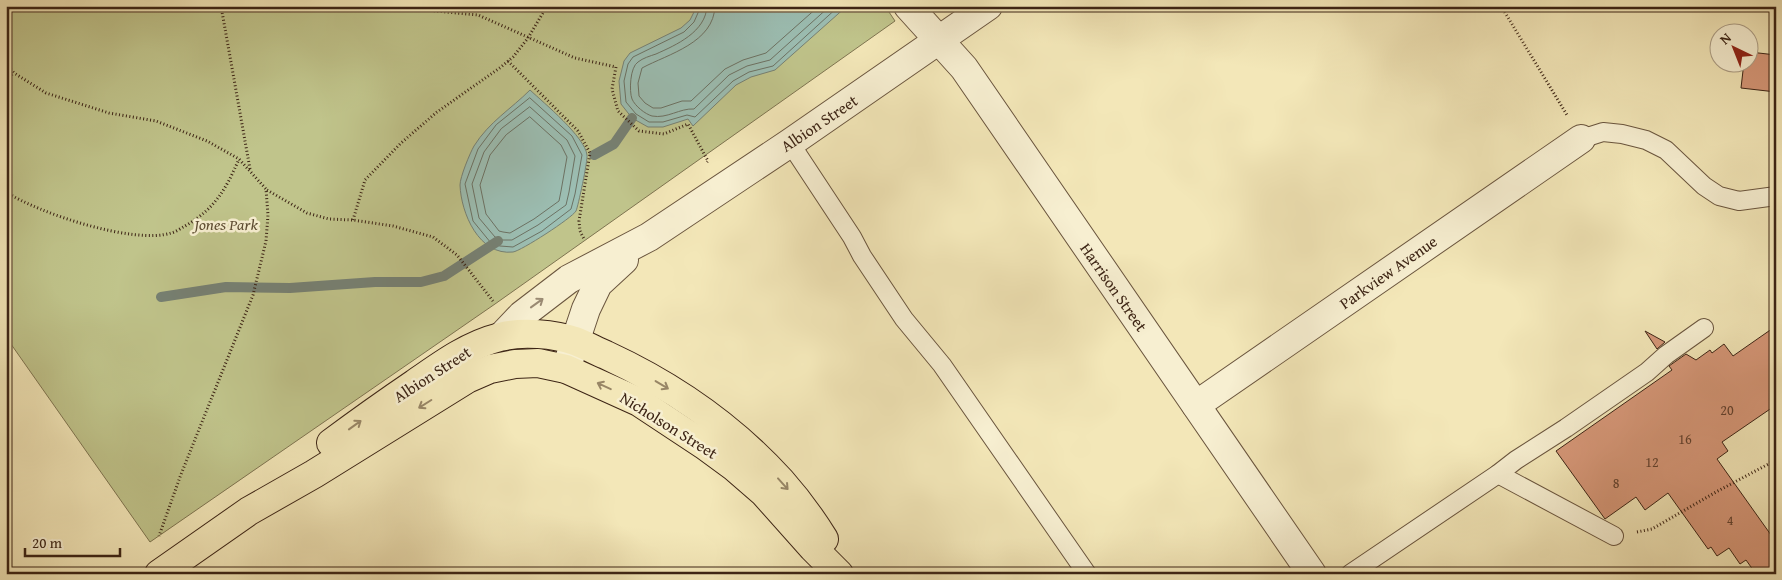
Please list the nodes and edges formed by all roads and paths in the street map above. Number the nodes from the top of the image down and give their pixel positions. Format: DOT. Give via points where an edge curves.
graph roads {
  1 [pos="221,6"];
  2 [pos="344,6"];
  3 [pos="547,6"];
  4 [pos="908,6"];
  5 [pos="988,6"];
  6 [pos="1501,6"];
  7 [pos="528,38"];
  8 [pos="939,40"];
  9 [pos="508,61"];
  10 [pos="6,64"];
  11 [pos="14,73"];
  12 [pos="6,79"];
  13 [pos="1582,139"];
  14 [pos="790,143"];
  15 [pos="701,149"];
  16 [pos="239,158"];
  17 [pos="250,169"];
  18 [pos="266,189"];
  19 [pos="6,192"];
  20 [pos="1776,196"];
  21 [pos="353,220"];
  22 [pos="649,237"];
  23 [pos="585,240"];
  24 [pos="473,273"];
  25 [pos="1704,328"];
  26 [pos="502,336"];
  27 [pos="576,341"];
  28 [pos="566,369"];
  29 [pos="467,379"];
  30 [pos="1196,405"];
  31 [pos="1776,460"];
  32 [pos="1498,474"];
  33 [pos="249,512"];
  34 [pos="1614,536"];
  35 [pos="157,542"];
  36 [pos="834,572"];
  37 [pos="159,574"];
  38 [pos="1087,574"];
  39 [pos="1312,574"];
  40 [pos="1350,574"];
  1 -- 17 [label="path"];
  2 -- 7 [label="path" via="478,15"];
  3 -- 7 [label="path"];
  4 -- 8 [label="street, Harrison Street"];
  5 -- 8 [label="street, Albion Street"];
  6 -- 13 [label="path"];
  7 -- 9 [label="path"];
  7 -- 15 [label="path" via="575,58 616,67 612,89 618,111 639,130 664,134 688,124"];
  8 -- 14 [label="street, Albion Street"];
  8 -- 30 [label="street, Harrison Street" via="964,68"];
  9 -- 21 [label="path" via="437,112 401,143 365,180"];
  9 -- 23 [label="path" via="578,131 590,153 579,221"];
  10 -- 11 [label="path"];
  11 -- 12 [label="path"];
  11 -- 16 [label="path" via="46,93 109,112 156,121"];
  13 -- 20 [label="lane" via="1603,132 1646,140 1666,150 1719,196 1739,201"];
  13 -- 30 [label="street, Parkview Avenue"];
  14 -- 22 [label="street, Albion Street"];
  14 -- 38 [label="lane" via="904,319 942,365"];
  16 -- 17 [label="path"];
  16 -- 19 [label="path" via="229,182 204,214 172,233 156,236 90,226 45,212"];
  17 -- 18 [label="path"];
  18 -- 21 [label="path" via="306,213"];
  18 -- 35 [label="path" via="266,241 254,295"];
  21 -- 24 [label="path" via="393,226 432,238 447,246"];
  26 -- 22 [label="street, Albion Street, one-way" via="522,314 570,279"];
  22 -- 27 [label="street, Albion Street" via="598,284"];
  25 -- 32 [label="lane" via="1647,372"];
  26 -- 27 [label="main road, Nicholson Street" via="530,334"];
  33 -- 26 [label="main road, Albion Street, one-way" via="321,450 418,381 479,343"];
  27 -- 28 [label="street, Albion Street"];
  27 -- 36 [label="main road, Nicholson Street, one-way" via="666,386 748,450 780,480 812,521 827,543"];
  28 -- 29 [label="main road, Nicholson Street" via="538,363 515,364 490,368"];
  36 -- 28 [label="main road, Nicholson Street, one-way" via="764,493 727,461 639,402"];
  29 -- 33 [label="main road, Albion Street, one-way"];
  30 -- 39 [label="street, Harrison Street"];
  31 -- 34 [label="path" via="1652,529"];
  32 -- 34 [label="lane"];
  32 -- 40 [label="lane"];
  33 -- 37 [label="main road, Albion Street"];
}
